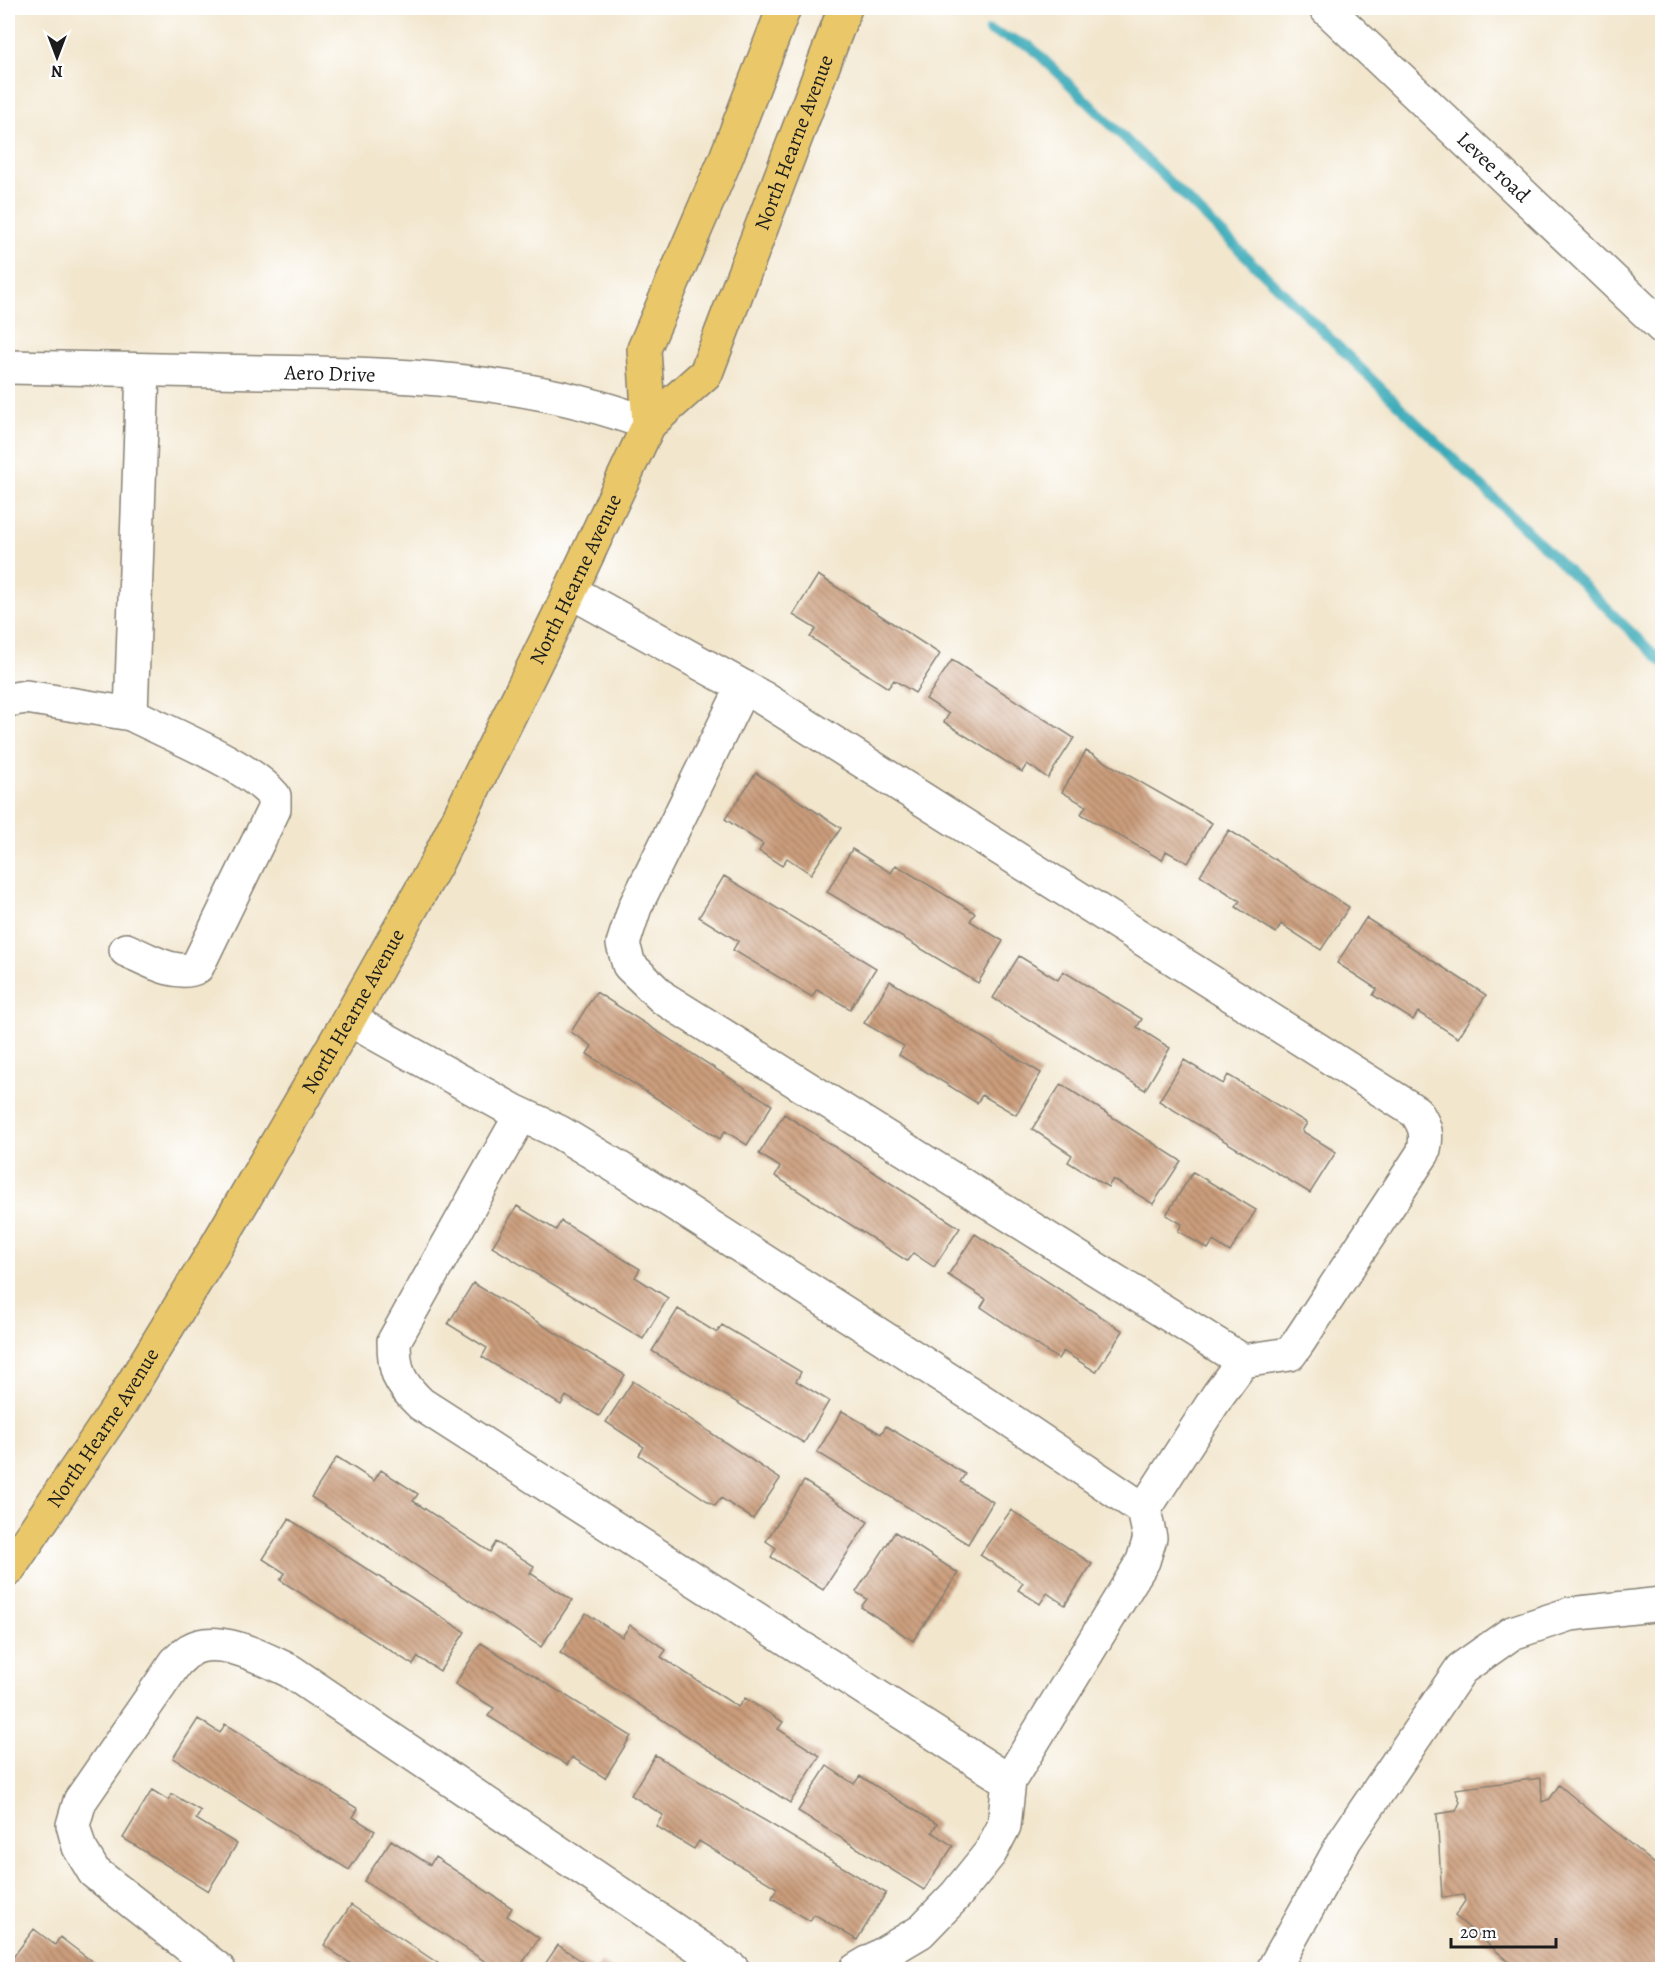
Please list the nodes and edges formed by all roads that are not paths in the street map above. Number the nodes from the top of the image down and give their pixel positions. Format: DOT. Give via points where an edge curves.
graph roads {
  1 [pos="784,8"];
  2 [pos="845,8"];
  3 [pos="1326,8"];
  4 [pos="1662,327"];
  5 [pos="8,367"];
  6 [pos="143,370"];
  7 [pos="649,424"];
  8 [pos="570,591"];
  9 [pos="743,687"];
  10 [pos="8,700"];
  11 [pos="131,714"];
  12 [pos="126,950"];
  13 [pos="349,1019"];
  14 [pos="521,1115"];
  15 [pos="1243,1361"];
  16 [pos="1144,1509"];
  17 [pos="8,1570"];
  18 [pos="1662,1604"];
  19 [pos="1009,1781"];
  20 [pos="219,1970"];
  21 [pos="733,1970"];
  22 [pos="856,1970"];
  23 [pos="1273,1970"];
  1 -- 7 [label="main road, North Hearne Avenue" via="726,158 644,349"];
  2 -- 7 [label="main road, North Hearne Avenue" via="706,373"];
  3 -- 4 [label="street, Levee road"];
  5 -- 6 [label="street, Aero Drive"];
  6 -- 7 [label="street, Aero Drive" via="430,379 567,397"];
  6 -- 11 [label="street"];
  7 -- 8 [label="main road, North Hearne Avenue"];
  8 -- 9 [label="street"];
  8 -- 13 [label="main road, North Hearne Avenue" via="435,866"];
  9 -- 15 [label="street" via="635,907 623,944 629,965 663,998"];
  9 -- 15 [label="street" via="1416,1112 1425,1127 1422,1153 1298,1343 1290,1354"];
  10 -- 11 [label="street" via="26,697"];
  11 -- 12 [label="street" via="265,785 274,796 274,809 197,967 189,972 179,971"];
  13 -- 14 [label="street"];
  13 -- 17 [label="main road, North Hearne Avenue" via="127,1393"];
  14 -- 16 [label="street" via="559,1132 627,1173"];
  14 -- 19 [label="street" via="394,1341 394,1364 403,1387 421,1404"];
  15 -- 16 [label="street"];
  16 -- 19 [label="street" via="1150,1538 1143,1561"];
  18 -- 23 [label="street" via="1570,1614 1512,1632 1461,1669 1345,1840"];
  19 -- 22 [label="street" via="1004,1826 990,1853 956,1896 920,1932"];
  20 -- 21 [label="street" via="94,1872 79,1847 73,1825 80,1801 176,1662 192,1648 216,1645 241,1648 290,1671"];
}
